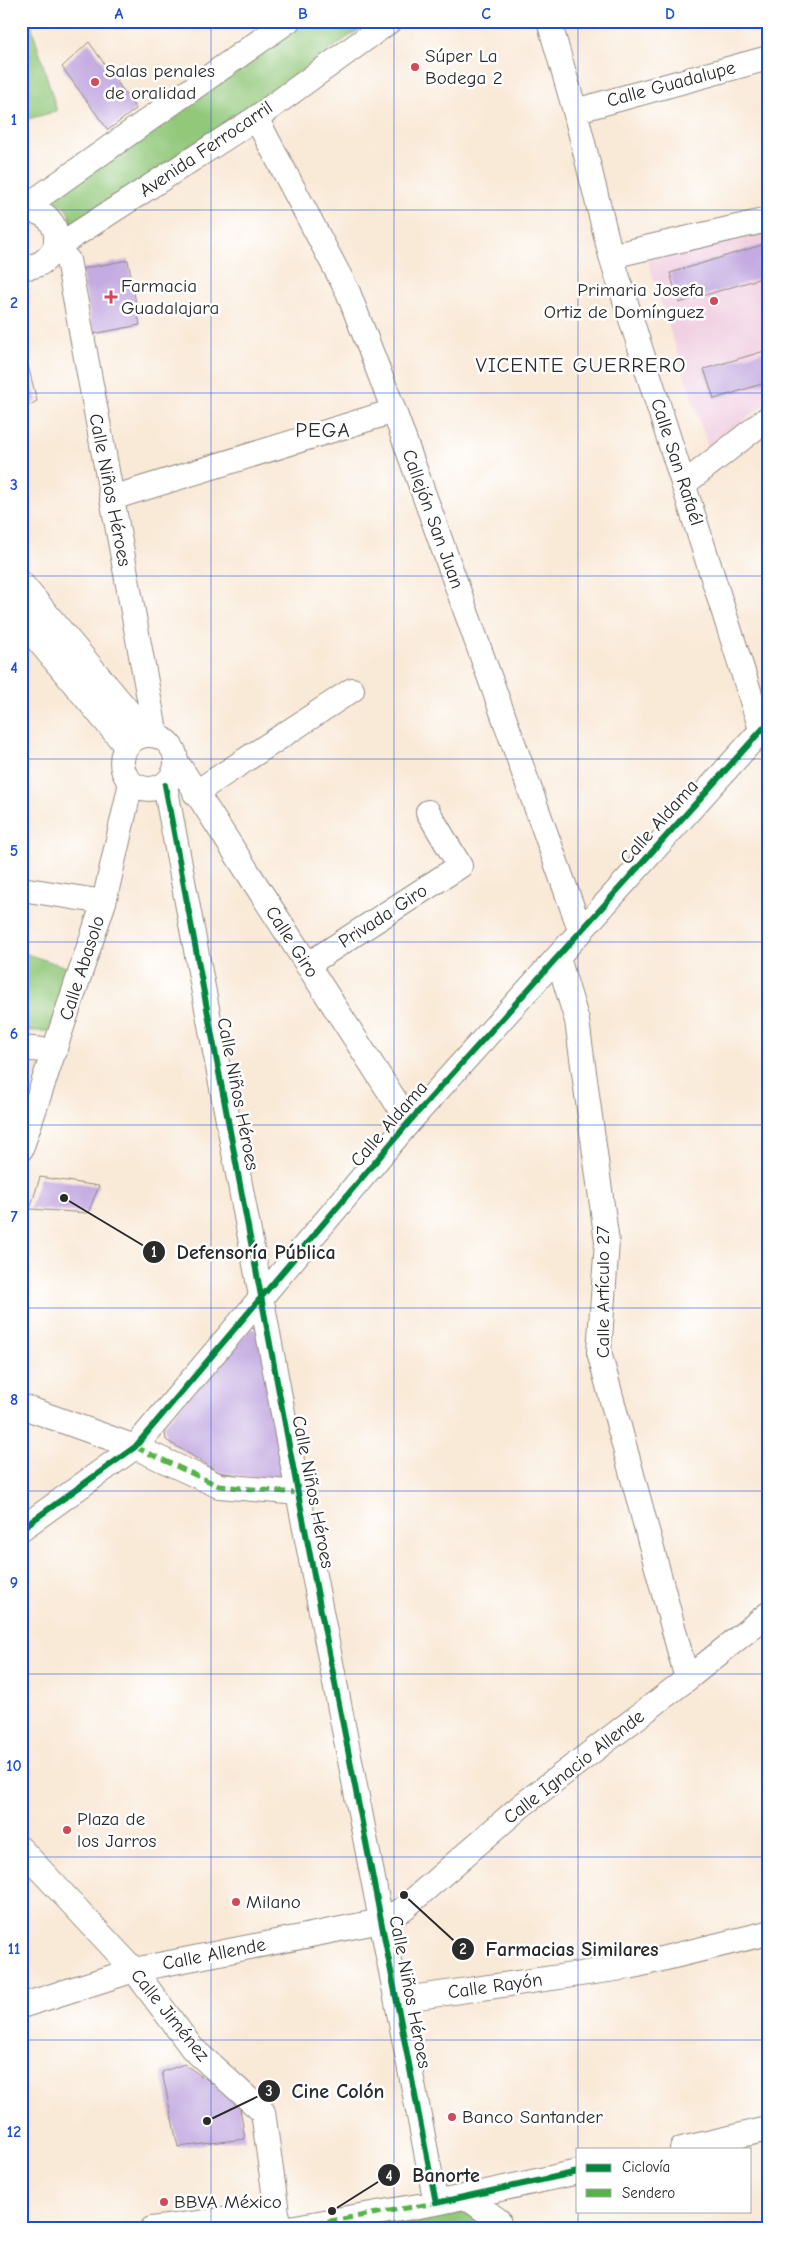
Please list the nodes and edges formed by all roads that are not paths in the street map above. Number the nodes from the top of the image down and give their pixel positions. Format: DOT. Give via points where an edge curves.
graph roads {
  1 [pos="288,21"];
  2 [pos="390,21"];
  3 [pos="549,21"];
  4 [pos="768,58"];
  5 [pos="575,111"];
  6 [pos="256,118"];
  7 [pos="21,210"];
  8 [pos="768,220"];
  9 [pos="55,248"];
  10 [pos="611,256"];
  11 [pos="22,267"];
  12 [pos="394,411"];
  13 [pos="768,418"];
  14 [pos="684,484"];
  15 [pos="112,498"];
  16 [pos="21,584"];
  17 [pos="21,620"];
  18 [pos="352,690"];
  19 [pos="764,726"];
  20 [pos="152,736"];
  21 [pos="127,747"];
  22 [pos="176,761"];
  23 [pos="132,783"];
  24 [pos="165,785"];
  25 [pos="195,793"];
  26 [pos="428,812"];
  27 [pos="21,889"];
  28 [pos="104,902"];
  29 [pos="581,932"];
  30 [pos="558,958"];
  31 [pos="307,965"];
  32 [pos="21,1048"];
  33 [pos="55,1051"];
  34 [pos="409,1122"];
  35 [pos="21,1150"];
  36 [pos="260,1298"];
  37 [pos="21,1406"];
  38 [pos="135,1447"];
  39 [pos="298,1493"];
  40 [pos="21,1530"];
  41 [pos="768,1614"];
  42 [pos="688,1679"];
  43 [pos="21,1848"];
  44 [pos="381,1921"];
  45 [pos="768,1933"];
  46 [pos="134,1970"];
  47 [pos="397,2000"];
  48 [pos="21,2006"];
  49 [pos="768,2129"];
  50 [pos="686,2148"];
  51 [pos="576,2172"];
  52 [pos="466,2197"];
  53 [pos="436,2203"];
  54 [pos="280,2224"];
  55 [pos="152,2229"];
  56 [pos="500,2229"];
  1 -- 7 [label="street"];
  2 -- 6 [label="street, Avenida Ferrocarril"];
  3 -- 5 [label="street, Calle San Rafaél"];
  4 -- 5 [label="street, Calle Guadalupe"];
  5 -- 10 [label="street, Calle San Rafaél"];
  6 -- 9 [label="street, Avenida Ferrocarril"];
  6 -- 12 [label="street, Callejón San Juan" via="348,292"];
  7 -- 9 [label="street" via="38,211 51,221 57,238"];
  8 -- 10 [label="street"];
  9 -- 11 [label="street, Avenida Ferrocarril" via="43,263"];
  9 -- 15 [label="street, Calle Niños Héroes" via="68,260"];
  10 -- 14 [label="street, Calle San Rafaél"];
  12 -- 15 [label="street"];
  12 -- 29 [label="street, Callejón San Juan"];
  13 -- 14 [label="street"];
  14 -- 19 [label="street, Calle San Rafaél"];
  15 -- 20 [label="street, Calle Niños Héroes"];
  16 -- 20 [label="street"];
  17 -- 21 [label="street"];
  18 -- 25 [label="street"];
  19 -- 29 [label="street, Calle Aldama"];
  20 -- 21 [label="street" via="132,741"];
  20 -- 22 [label="street" via="170,745"];
  21 -- 23 [label="street" via="122,770"];
  22 -- 24 [label="street" via="175,770"];
  22 -- 25 [label="street, Calle Giro"];
  23 -- 24 [label="street" via="147,789"];
  23 -- 28 [label="street, Calle Abasolo"];
  24 -- 36 [label="street, Calle Niños Héroes"];
  25 -- 31 [label="street, Calle Giro"];
  26 -- 31 [label="street, Privada Giro" via="460,866"];
  27 -- 28 [label="street"];
  28 -- 33 [label="street, Calle Abasolo"];
  29 -- 30 [label="street, Calle Aldama"];
  30 -- 34 [label="street, Calle Aldama"];
  30 -- 42 [label="street, Calle Artículo 27" via="577,1022 607,1242 599,1352"];
  31 -- 34 [label="street, Calle Giro"];
  32 -- 33 [label="street"];
  33 -- 35 [label="street, Calle Abasolo"];
  34 -- 36 [label="street, Calle Aldama"];
  36 -- 38 [label="street, Calle Aldama"];
  36 -- 39 [label="street, Calle Niños Héroes"];
  37 -- 38 [label="street"];
  38 -- 39 [label="street" via="220,1486"];
  38 -- 40 [label="street, Calle Aldama"];
  39 -- 44 [label="street, Calle Niños Héroes"];
  41 -- 42 [label="street, Calle Ignacio Allende"];
  42 -- 44 [label="street, Calle Ignacio Allende" via="521,1806 403,1909"];
  43 -- 46 [label="street, Calle Jiménez"];
  44 -- 46 [label="street, Calle Allende"];
  44 -- 47 [label="street, Calle Niños Héroes"];
  45 -- 47 [label="street, Calle Rayón" via="629,1967"];
  46 -- 48 [label="street, Calle Allende"];
  46 -- 54 [label="street, Calle Jiménez" via="192,2048 263,2112"];
  47 -- 53 [label="street, Calle Niños Héroes"];
  49 -- 50 [label="street"];
  51 -- 52 [label="street"];
  52 -- 53 [label="street"];
  52 -- 56 [label="street" via="498,2220"];
  53 -- 54 [label="street"];
  54 -- 55 [label="street"];
}
